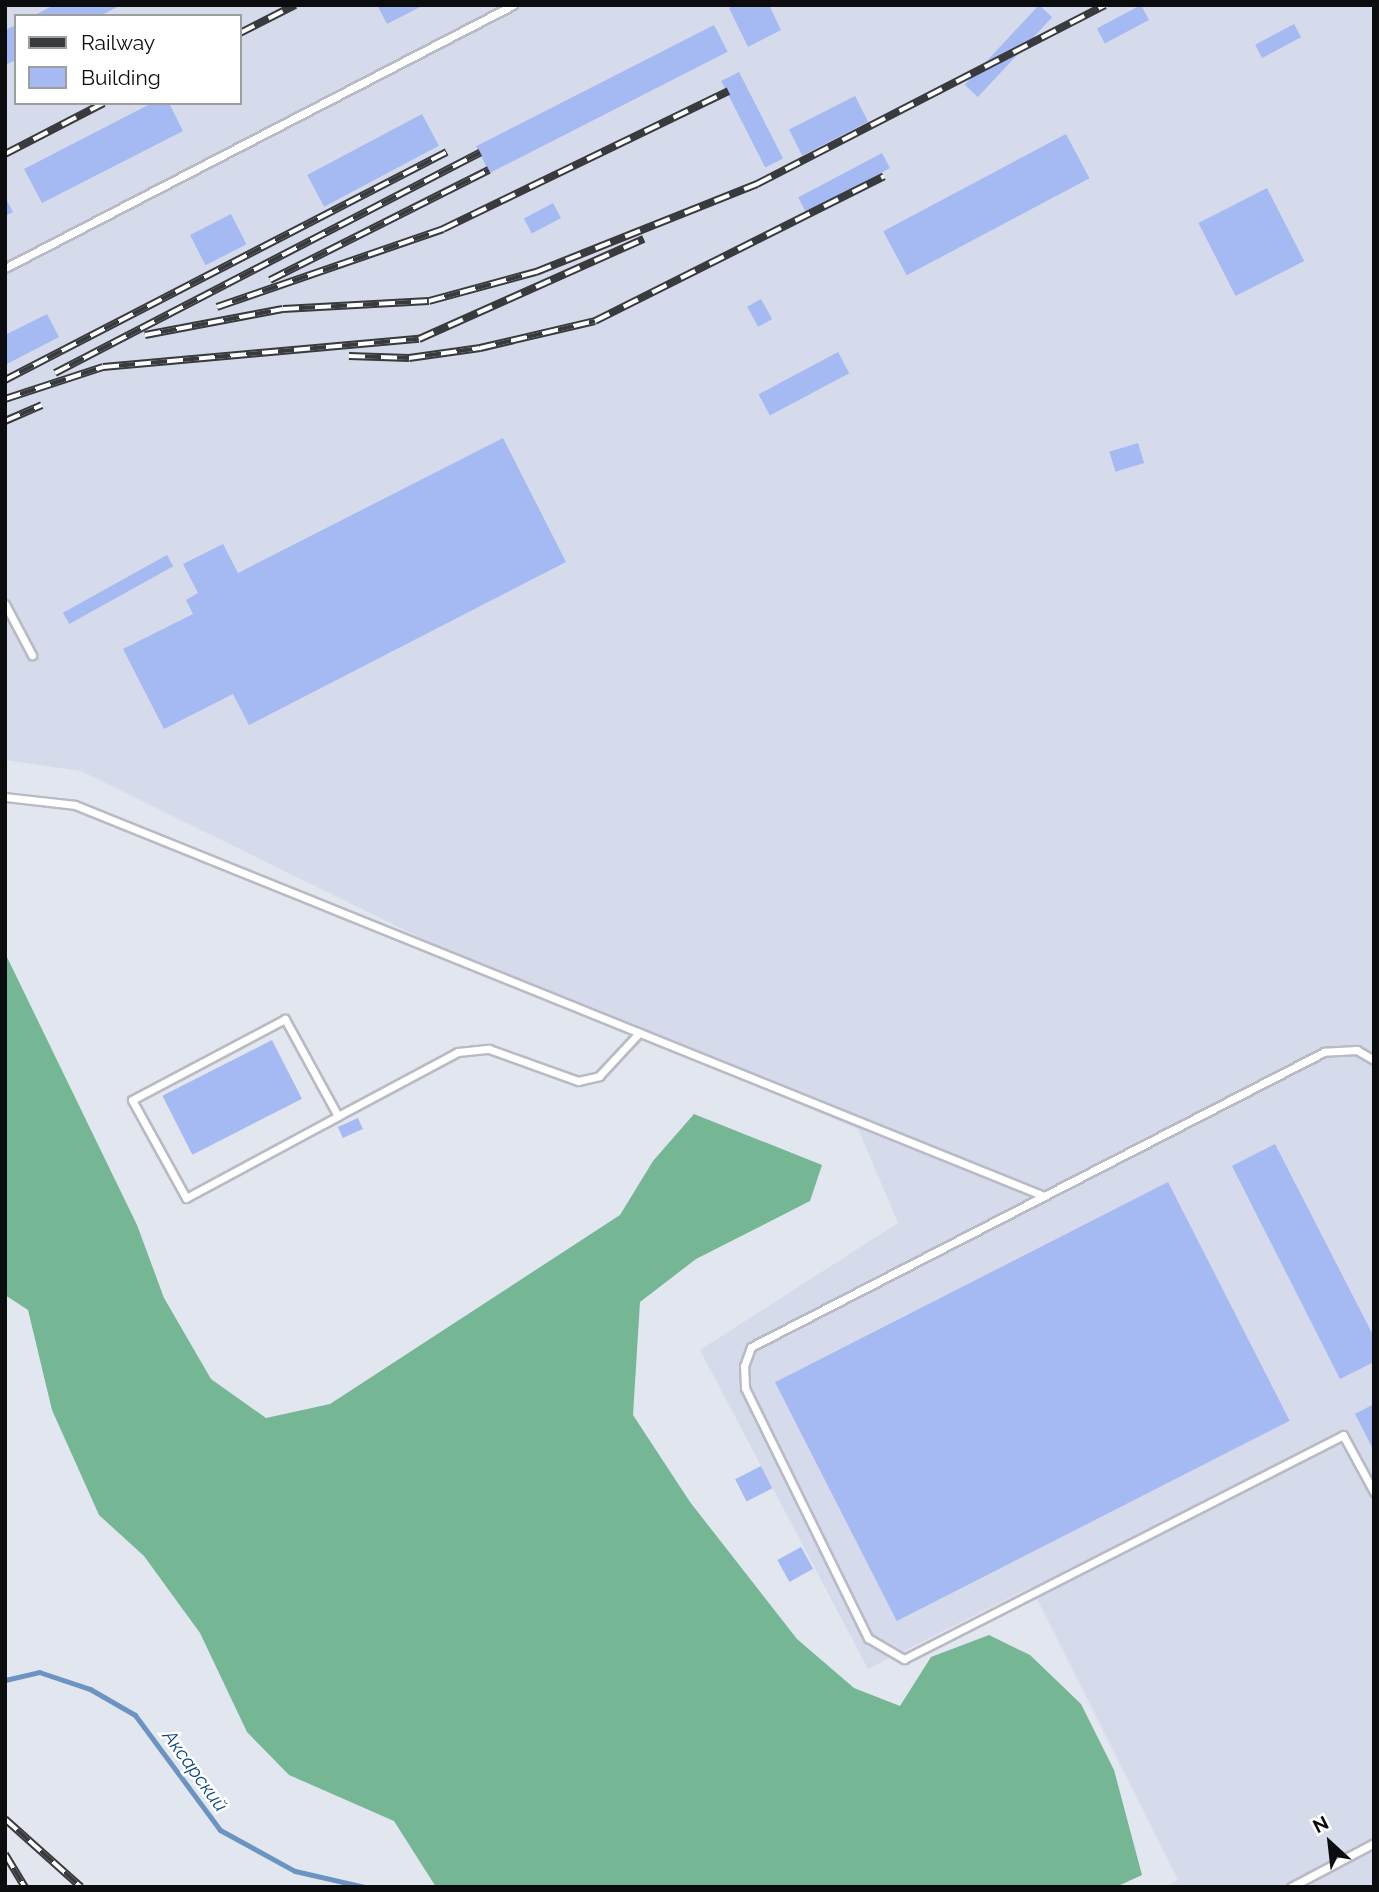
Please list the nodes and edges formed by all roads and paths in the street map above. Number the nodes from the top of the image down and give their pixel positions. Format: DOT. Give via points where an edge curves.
graph roads {
  1 [pos="513,5"];
  2 [pos="5,268"];
  3 [pos="5,604"];
  4 [pos="32,655"];
  5 [pos="5,797"];
  6 [pos="639,1033"];
  7 [pos="1374,1060"];
  8 [pos="338,1116"];
  9 [pos="1044,1196"];
  10 [pos="1374,1492"];
  11 [pos="1374,1843"];
  12 [pos="1291,1887"];
  1 -- 2 [label="lane"];
  3 -- 4 [label="lane"];
  5 -- 6 [label="lane" via="75,805"];
  6 -- 8 [label="lane" via="599,1076 578,1081 489,1049 458,1052"];
  6 -- 9 [label="lane"];
  7 -- 9 [label="lane" via="1357,1050 1324,1052"];
  8 -- 8 [label="lane" via="186,1198 132,1100 285,1019"];
  9 -- 10 [label="lane" via="751,1347 744,1366 745,1388 868,1638 881,1652 904,1659 1343,1435"];
  11 -- 12 [label="lane"];
}
